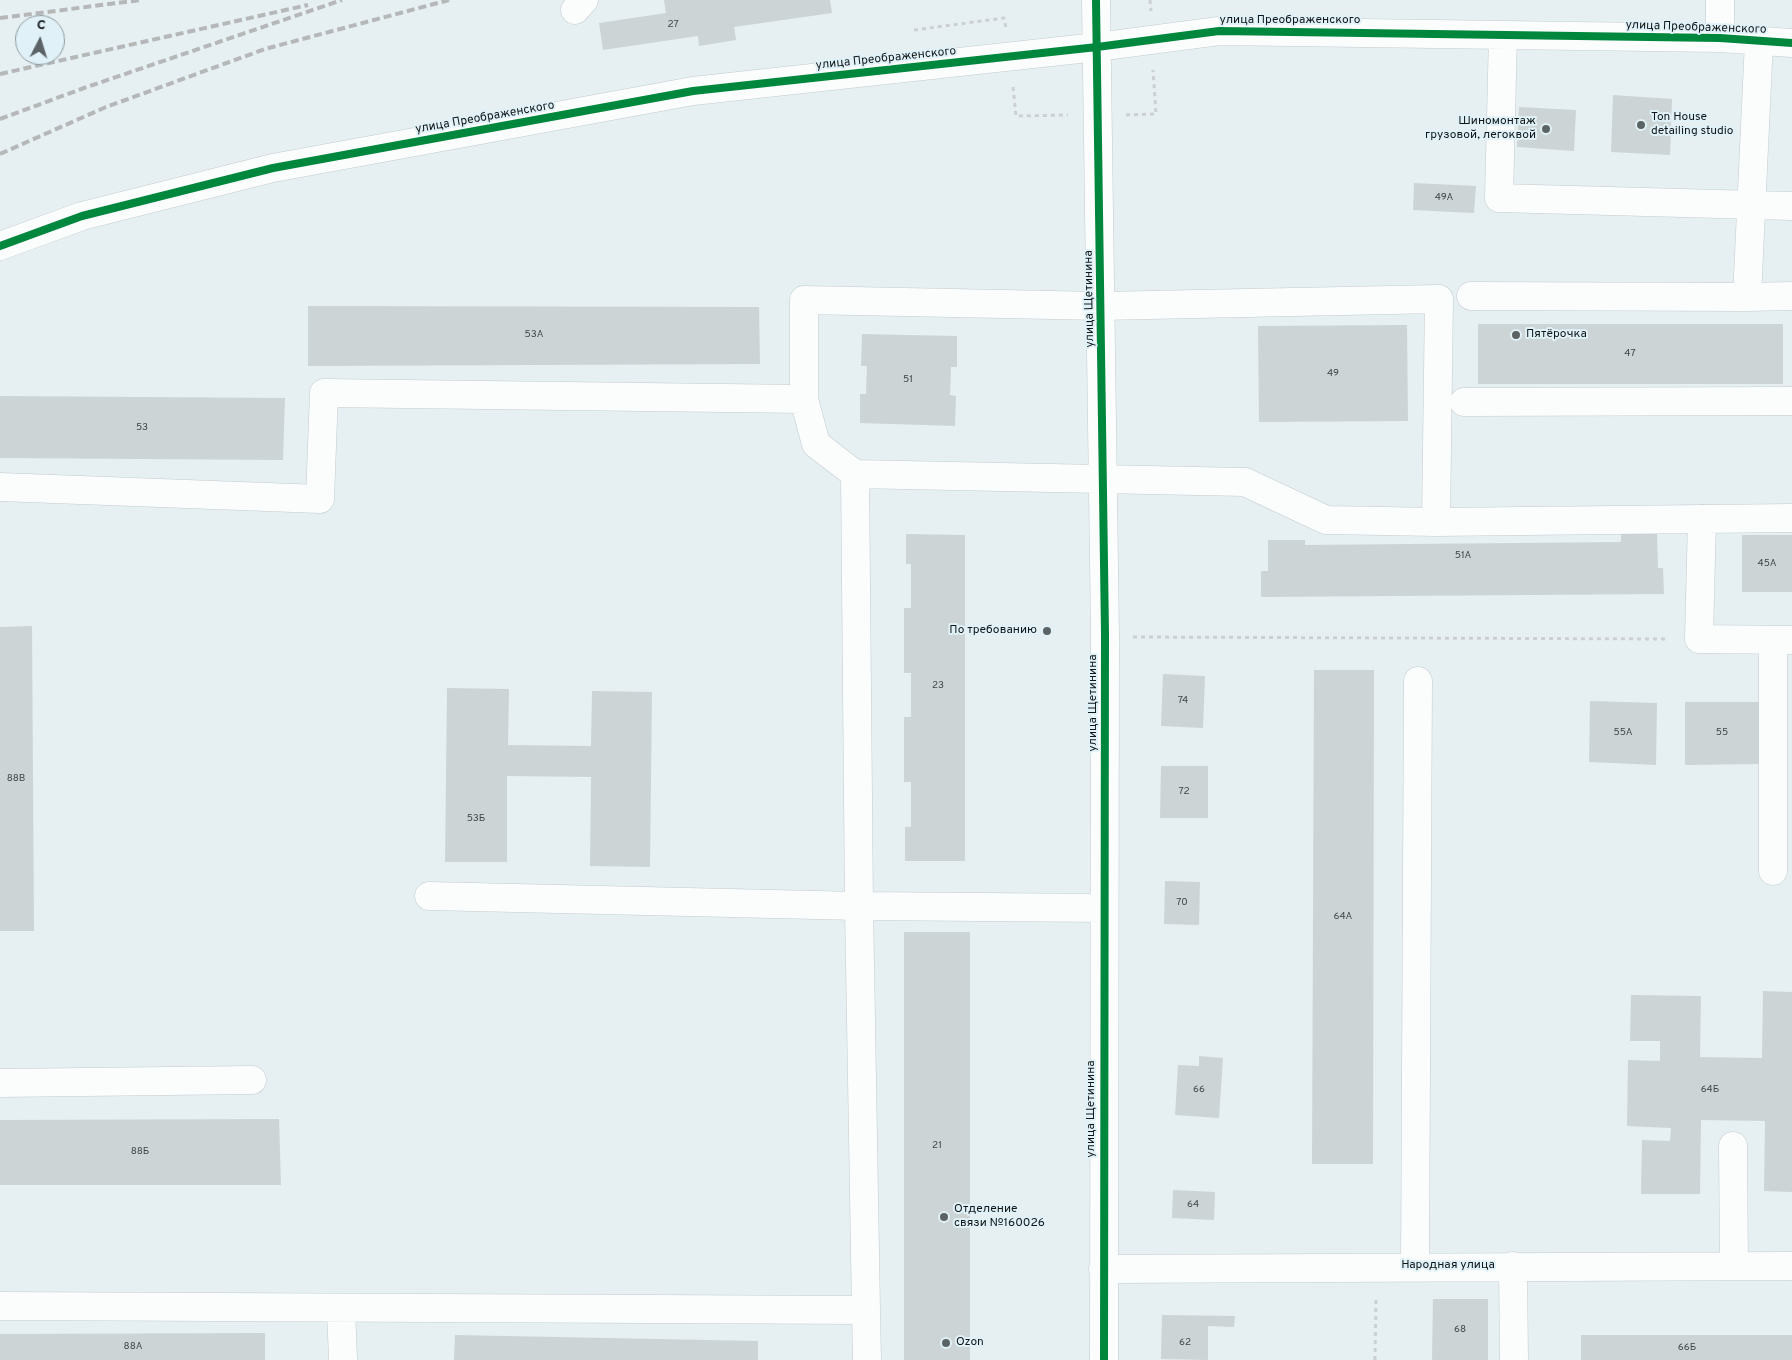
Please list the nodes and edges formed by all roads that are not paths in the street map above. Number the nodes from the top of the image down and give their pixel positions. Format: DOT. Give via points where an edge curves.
graph roads {
  1 [pos="1096,0"];
  2 [pos="1720,0"];
  3 [pos="1503,35"];
  4 [pos="1720,38"];
  5 [pos="1759,41"];
  6 [pos="1792,43"];
  7 [pos="1097,47"];
  8 [pos="1751,205"];
  9 [pos="1792,206"];
  10 [pos="0,246"];
  11 [pos="1471,296"];
  12 [pos="1792,296"];
  13 [pos="1747,297"];
  14 [pos="1101,306"];
  15 [pos="804,399"];
  16 [pos="1464,402"];
  17 [pos="1792,402"];
  18 [pos="855,474"];
  19 [pos="1103,478"];
  20 [pos="0,487"];
  21 [pos="1792,518"];
  22 [pos="1702,519"];
  23 [pos="1436,522"];
  24 [pos="1782,640"];
  25 [pos="1418,681"];
  26 [pos="1773,871"];
  27 [pos="428,896"];
  28 [pos="860,906"];
  29 [pos="1104,908"];
  30 [pos="252,1080"];
  31 [pos="0,1083"];
  32 [pos="1733,1146"];
  33 [pos="1415,1266"];
  34 [pos="1513,1266"];
  35 [pos="1734,1266"];
  36 [pos="1792,1266"];
  37 [pos="1104,1269"];
  38 [pos="0,1306"];
  39 [pos="341,1308"];
  40 [pos="866,1310"];
  41 [pos="342,1360"];
  42 [pos="867,1360"];
  43 [pos="1104,1360"];
  44 [pos="1514,1360"];
  1 -- 7 [label="street, улица Щетинина"];
  2 -- 4 [label="street"];
  3 -- 4 [label="street, улица Преображенского"];
  3 -- 7 [label="street, улица Преображенского" via="1219,31"];
  3 -- 8 [label="street" via="1499,198"];
  4 -- 5 [label="street, улица Преображенского"];
  5 -- 6 [label="street, улица Преображенского"];
  5 -- 8 [label="street"];
  7 -- 10 [label="street, улица Преображенского" via="674,94 273,168 82,216"];
  7 -- 14 [label="street, улица Щетинина"];
  8 -- 9 [label="street"];
  8 -- 13 [label="street"];
  11 -- 13 [label="street"];
  12 -- 13 [label="street"];
  14 -- 15 [label="street" via="804,300"];
  14 -- 19 [label="street, улица Щетинина"];
  14 -- 23 [label="street" via="1439,299"];
  15 -- 18 [label="street" via="816,444"];
  15 -- 20 [label="street" via="324,393 320,499"];
  16 -- 17 [label="street"];
  18 -- 19 [label="street"];
  18 -- 28 [label="street"];
  19 -- 23 [label="street" via="1244,482 1326,520"];
  19 -- 29 [label="street, улица Щетинина"];
  21 -- 22 [label="street"];
  22 -- 23 [label="street"];
  22 -- 24 [label="street" via="1699,639"];
  24 -- 26 [label="street"];
  25 -- 33 [label="street"];
  27 -- 28 [label="street"];
  28 -- 29 [label="street"];
  28 -- 40 [label="street"];
  29 -- 37 [label="street, улица Щетинина"];
  30 -- 31 [label="street"];
  32 -- 35 [label="street"];
  33 -- 34 [label="street, Народная улица"];
  33 -- 37 [label="street, Народная улица"];
  34 -- 35 [label="street, Народная улица"];
  34 -- 44 [label="street"];
  35 -- 36 [label="street, Народная улица"];
  37 -- 43 [label="street, улица Щетинина"];
  38 -- 39 [label="street"];
  39 -- 40 [label="street"];
  39 -- 41 [label="street"];
  40 -- 42 [label="street"];
}
